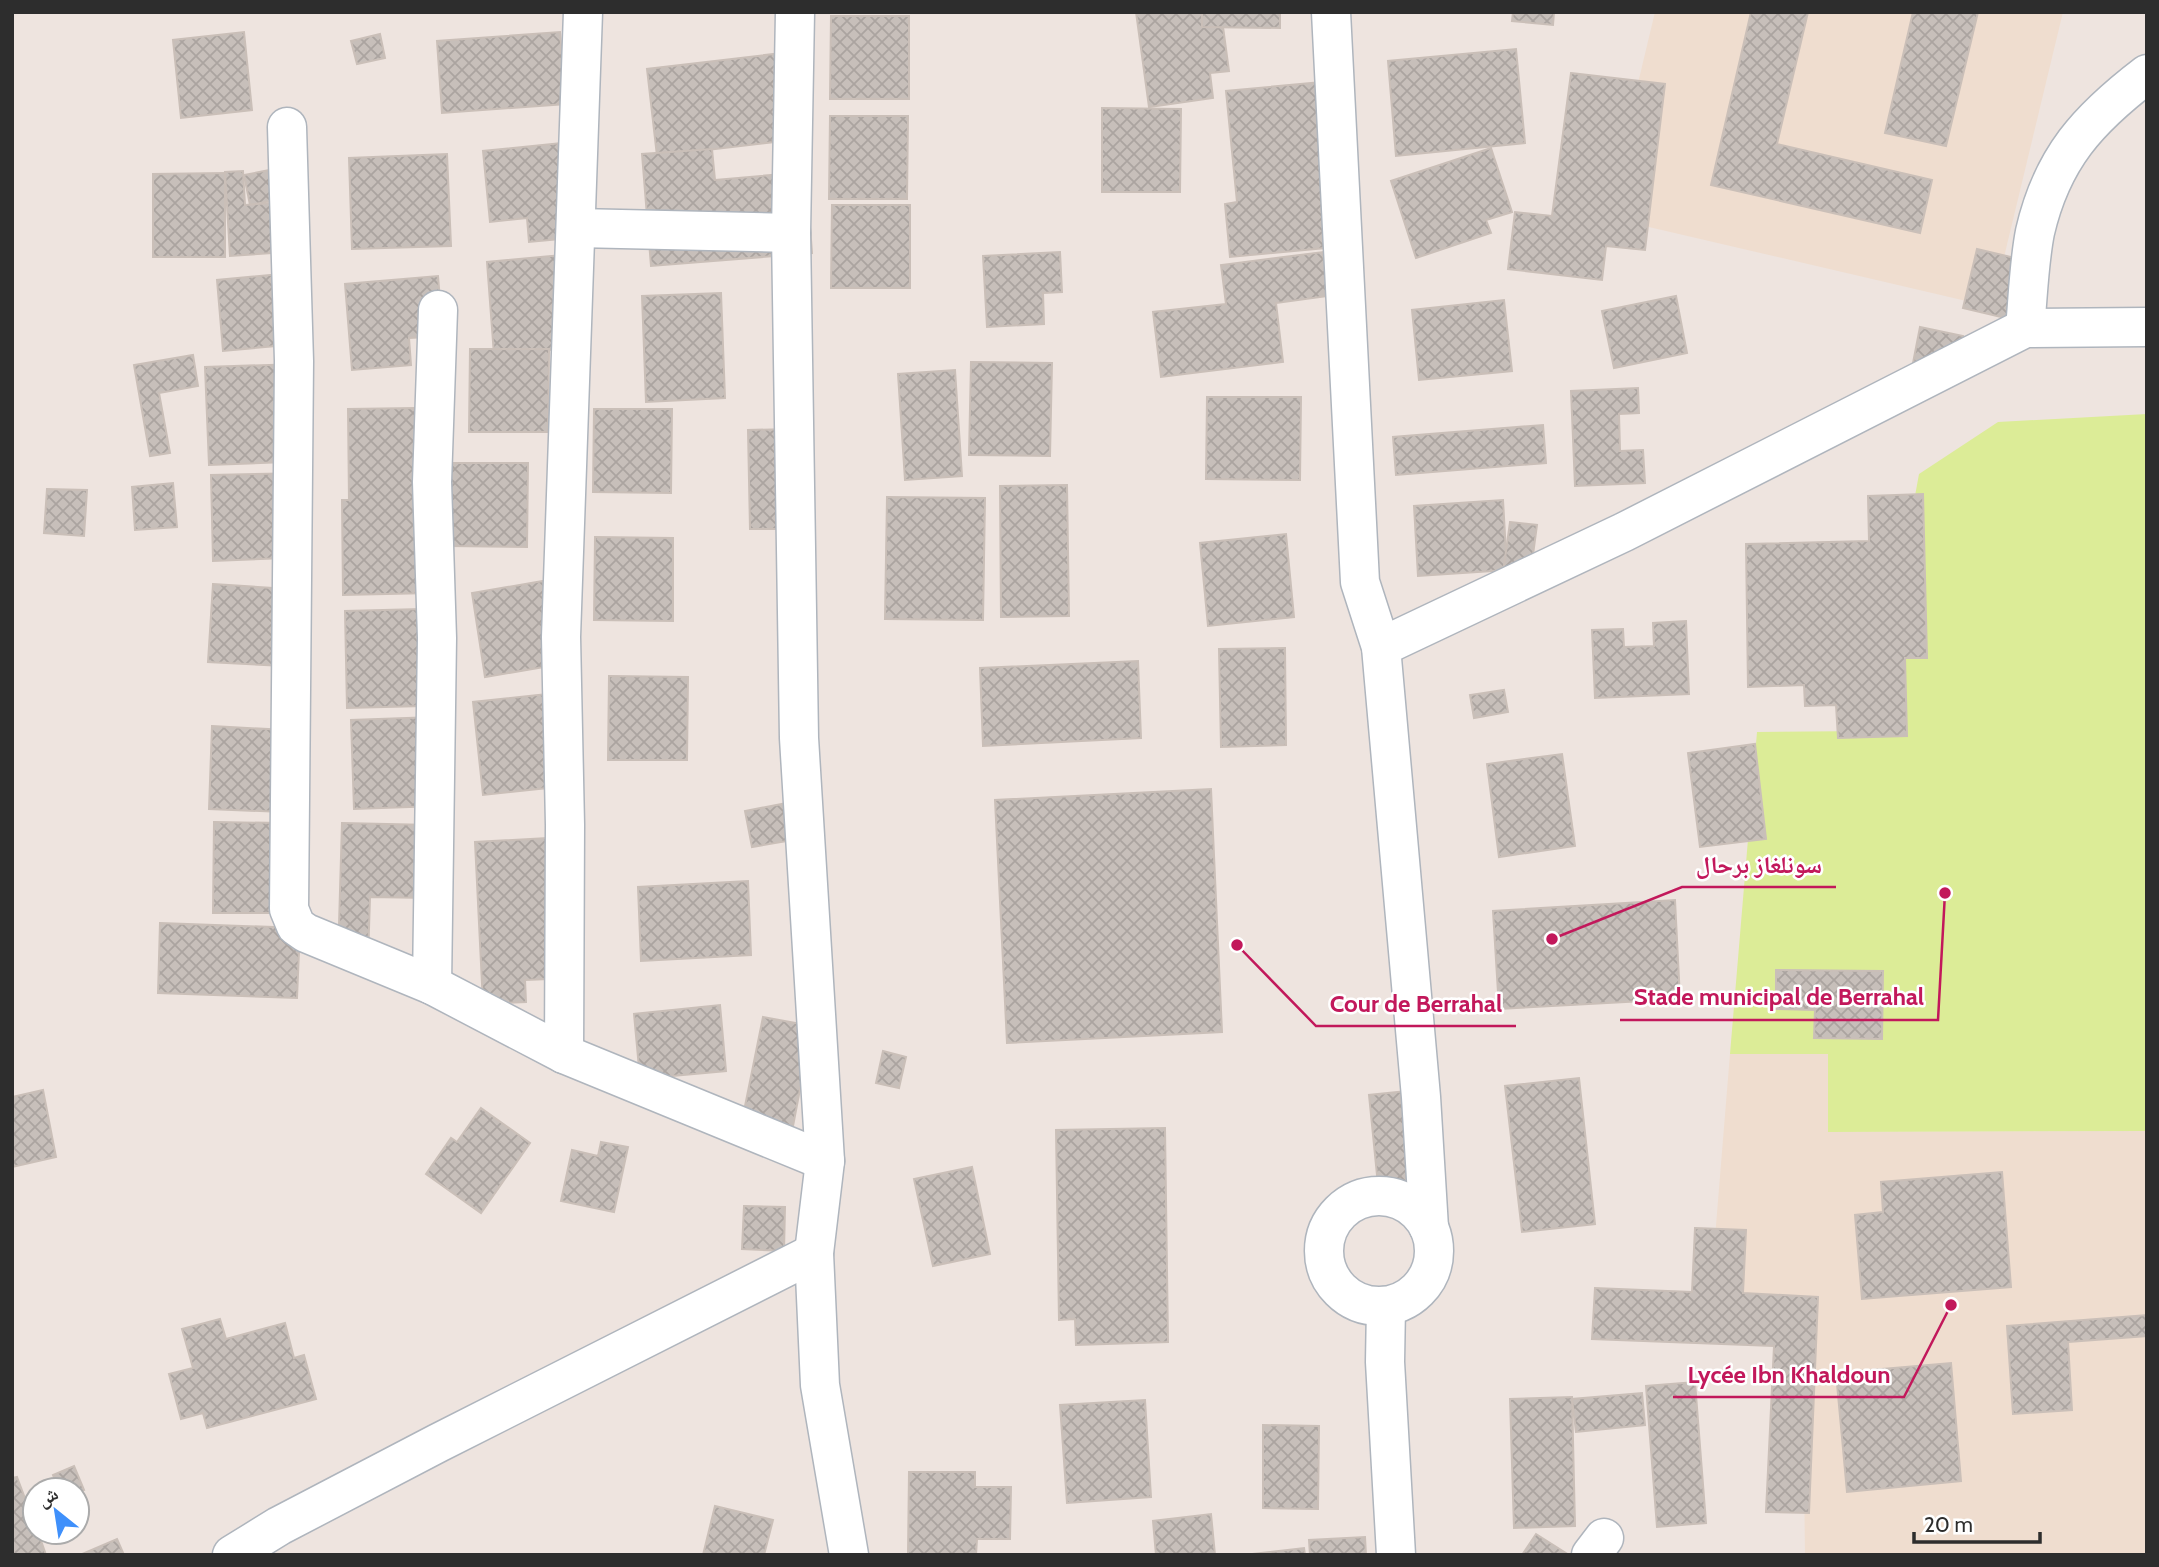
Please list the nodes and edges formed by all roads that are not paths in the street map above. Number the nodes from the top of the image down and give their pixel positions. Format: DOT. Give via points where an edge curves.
graph roads {
  1 [pos="583,12"];
  2 [pos="795,12"];
  3 [pos="1331,12"];
  4 [pos="2147,74"];
  5 [pos="287,127"];
  6 [pos="577,228"];
  7 [pos="791,233"];
  8 [pos="438,310"];
  9 [pos="2147,327"];
  10 [pos="2025,328"];
  11 [pos="1381,647"];
  12 [pos="432,985"];
  13 [pos="564,1054"];
  14 [pos="825,1161"];
  15 [pos="1429,1228"];
  16 [pos="814,1253"];
  17 [pos="1386,1306"];
  18 [pos="232,1555"];
  19 [pos="849,1555"];
  20 [pos="1396,1555"];
  1 -- 6 [label="street"];
  2 -- 7 [label="street"];
  3 -- 11 [label="street" via="1360,582"];
  4 -- 10 [label="street" via="2086,126 2048,189 2035,234"];
  5 -- 12 [label="street" via="294,361 289,909 296,926 306,933"];
  6 -- 7 [label="street"];
  6 -- 13 [label="street" via="561,636"];
  7 -- 14 [label="street" via="799,738"];
  8 -- 12 [label="street" via="432,482 437,638"];
  9 -- 10 [label="street"];
  10 -- 11 [label="street" via="1624,532"];
  11 -- 15 [label="street"];
  12 -- 13 [label="street"];
  13 -- 14 [label="street"];
  14 -- 16 [label="street"];
  15 -- 17 [label="street" via="1434,1244 1427,1278 1402,1301"];
  15 -- 17 [label="street" via="1420,1213 1388,1196 1352,1204 1337,1215 1328,1231 1327,1268 1336,1285 1367,1305"];
  16 -- 18 [label="street" via="438,1443"];
  16 -- 19 [label="street" via="820,1385"];
  17 -- 20 [label="street"];
}
